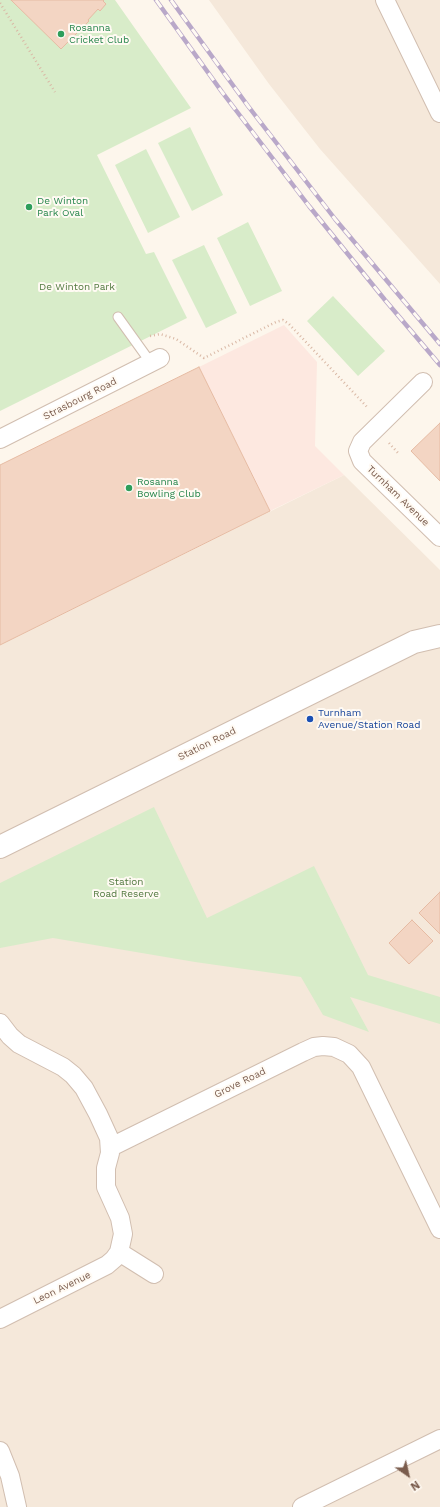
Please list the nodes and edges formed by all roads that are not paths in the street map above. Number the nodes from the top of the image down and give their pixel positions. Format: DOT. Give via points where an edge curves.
graph roads {
  1 [pos="385,0"];
  2 [pos="440,114"];
  3 [pos="118,317"];
  4 [pos="155,361"];
  5 [pos="423,382"];
  6 [pos="0,439"];
  7 [pos="440,537"];
  8 [pos="440,621"];
  9 [pos="440,636"];
  10 [pos="414,642"];
  11 [pos="2,843"];
  12 [pos="0,1023"];
  13 [pos="111,1147"];
  14 [pos="440,1229"];
  15 [pos="119,1252"];
  16 [pos="154,1274"];
  17 [pos="0,1319"];
  18 [pos="440,1439"];
  19 [pos="0,1451"];
  20 [pos="17,1507"];
  21 [pos="302,1507"];
  1 -- 2 [label="street"];
  3 -- 4 [label="lane" via="135,341"];
  4 -- 6 [label="street, Strasbourg Road"];
  5 -- 7 [label="street, Turnham Avenue" via="362,442 358,451 362,461"];
  8 -- 10 [label="street, Station Road"];
  9 -- 10 [label="street, Station Road"];
  10 -- 11 [label="street, Station Road"];
  12 -- 13 [label="street" via="19,1044 63,1067 79,1081 98,1114"];
  13 -- 14 [label="street, Grove Road" via="314,1047 334,1047 349,1054 360,1067"];
  13 -- 15 [label="street" via="106,1168 106,1187 124,1234"];
  15 -- 16 [label="street"];
  15 -- 17 [label="street, Leon Avenue" via="99,1270"];
  18 -- 21 [label="street"];
  19 -- 20 [label="street" via="10,1476"];
}
